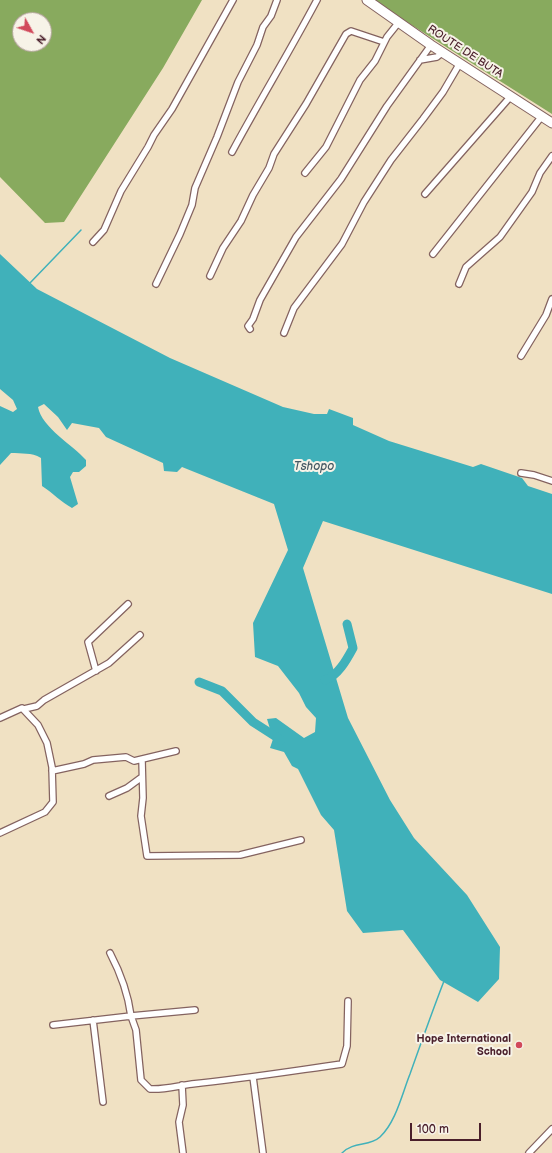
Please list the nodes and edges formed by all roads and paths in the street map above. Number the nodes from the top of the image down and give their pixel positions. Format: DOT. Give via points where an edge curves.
graph roads {
  1 [pos="233,0"];
  2 [pos="277,0"];
  3 [pos="317,0"];
  4 [pos="367,0"];
  5 [pos="399,22"];
  6 [pos="384,42"];
  7 [pos="431,45"];
  8 [pos="443,52"];
  9 [pos="420,60"];
  10 [pos="460,63"];
  11 [pos="511,96"];
  12 [pos="542,116"];
  13 [pos="552,123"];
  14 [pos="232,152"];
  15 [pos="552,156"];
  16 [pos="305,173"];
  17 [pos="424,194"];
  18 [pos="93,242"];
  19 [pos="433,254"];
  20 [pos="210,276"];
  21 [pos="156,284"];
  22 [pos="459,284"];
  23 [pos="552,299"];
  24 [pos="250,329"];
  25 [pos="284,333"];
  26 [pos="521,356"];
  27 [pos="521,473"];
  28 [pos="552,481"];
  29 [pos="128,604"];
  30 [pos="140,635"];
  31 [pos="96,671"];
  32 [pos="24,709"];
  33 [pos="0,718"];
  34 [pos="176,751"];
  35 [pos="142,760"];
  36 [pos="52,771"];
  37 [pos="142,777"];
  38 [pos="109,796"];
  39 [pos="0,833"];
  40 [pos="301,840"];
  41 [pos="110,953"];
  42 [pos="348,1001"];
  43 [pos="195,1010"];
  44 [pos="131,1016"];
  45 [pos="93,1020"];
  46 [pos="53,1025"];
  47 [pos="253,1077"];
  48 [pos="182,1085"];
  49 [pos="103,1102"];
  50 [pos="552,1129"];
  51 [pos="183,1153"];
  52 [pos="263,1153"];
  53 [pos="529,1153"];
  1 -- 18 [label="street" via="172,109 120,191 104,230"];
  2 -- 21 [label="street" via="238,82 218,137 195,188 192,205"];
  3 -- 14 [label="street"];
  4 -- 5 [label="highway, ROUTE DE BUTA"];
  5 -- 6 [label="street"];
  5 -- 7 [label="highway, ROUTE DE BUTA"];
  6 -- 16 [label="street" via="375,61 360,80 326,147"];
  6 -- 20 [label="street" via="351,31 346,34 274,154 269,168 241,221 223,248"];
  7 -- 8 [label="highway, ROUTE DE BUTA"];
  7 -- 9 [label="street"];
  8 -- 9 [label="street" via="437,57"];
  8 -- 10 [label="highway, ROUTE DE BUTA"];
  9 -- 24 [label="street" via="387,106 341,179 296,237 260,300 248,326"];
  10 -- 11 [label="highway, ROUTE DE BUTA"];
  10 -- 25 [label="street" via="443,92 391,160 364,202 342,244 294,308"];
  11 -- 12 [label="highway, ROUTE DE BUTA"];
  11 -- 17 [label="street"];
  12 -- 13 [label="highway, ROUTE DE BUTA"];
  12 -- 19 [label="street"];
  15 -- 22 [label="street" via="540,173 532,192 500,237 466,267"];
  23 -- 26 [label="street" via="546,315"];
  27 -- 28 [label="street"];
  29 -- 31 [label="street" via="88,642"];
  30 -- 31 [label="street" via="109,664"];
  31 -- 32 [label="street" via="37,706"];
  32 -- 33 [label="street" via="20,708"];
  32 -- 36 [label="street" via="44,733"];
  34 -- 35 [label="street"];
  35 -- 36 [label="street" via="134,761 126,757 93,760"];
  35 -- 37 [label="street"];
  36 -- 39 [label="street" via="54,794 49,808"];
  37 -- 38 [label="street"];
  37 -- 40 [label="street" via="141,816 147,856 240,855"];
  41 -- 44 [label="street" via="123,978"];
  42 -- 47 [label="street" via="347,1046 342,1064"];
  43 -- 44 [label="street"];
  44 -- 45 [label="street"];
  44 -- 48 [label="street" via="136,1030 141,1080 150,1089 161,1090"];
  45 -- 46 [label="street"];
  45 -- 49 [label="street"];
  47 -- 48 [label="street"];
  47 -- 52 [label="street"];
  48 -- 51 [label="street" via="183,1105 179,1122"];
  50 -- 53 [label="street"];
}
